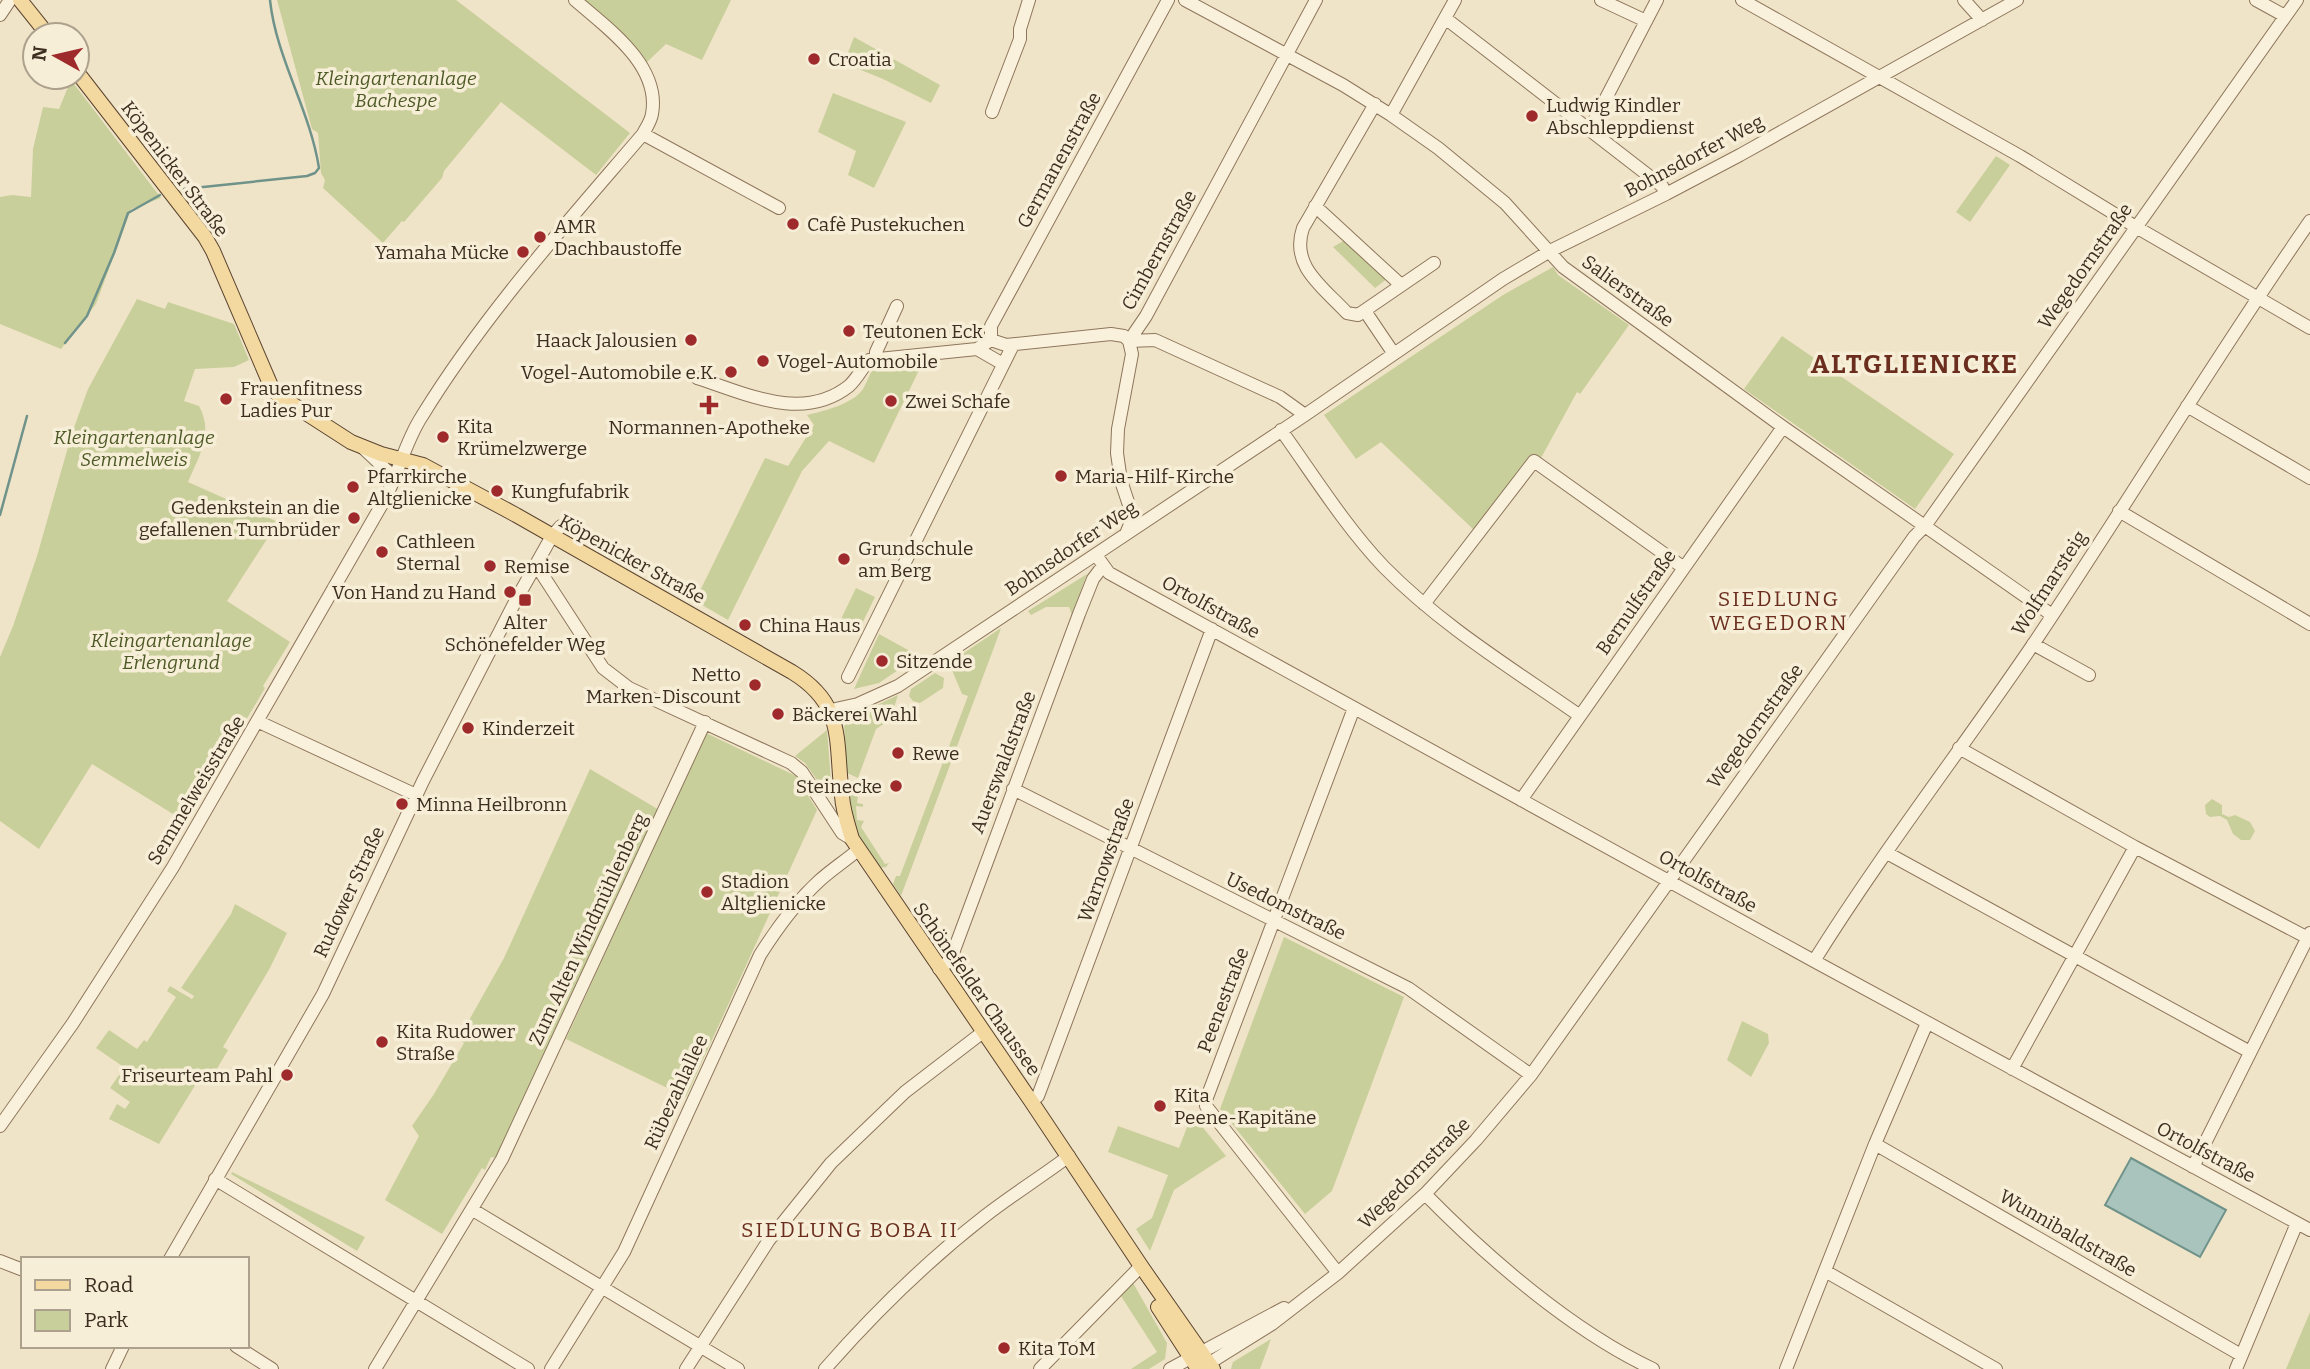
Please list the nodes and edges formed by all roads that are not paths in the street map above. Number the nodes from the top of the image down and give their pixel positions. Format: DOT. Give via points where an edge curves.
graph roads {
  1 [pos="10,0"];
  2 [pos="20,0"];
  3 [pos="575,0"];
  4 [pos="1029,0"];
  5 [pos="1168,0"];
  6 [pos="1185,0"];
  7 [pos="1316,0"];
  8 [pos="1455,0"];
  9 [pos="1601,0"];
  10 [pos="1657,0"];
  11 [pos="1742,0"];
  12 [pos="1964,0"];
  13 [pos="2017,0"];
  14 [pos="2256,0"];
  15 [pos="2297,0"];
  16 [pos="0,15"];
  17 [pos="2285,16"];
  18 [pos="1445,18"];
  19 [pos="1982,20"];
  20 [pos="37,21"];
  21 [pos="1646,21"];
  22 [pos="1286,56"];
  23 [pos="1881,76"];
  24 [pos="91,90"];
  25 [pos="1375,104"];
  26 [pos="992,112"];
  27 [pos="1391,115"];
  28 [pos="1590,130"];
  29 [pos="643,134"];
  30 [pos="1666,194"];
  31 [pos="1315,206"];
  32 [pos="779,208"];
  33 [pos="2310,221"];
  34 [pos="2136,227"];
  35 [pos="1550,251"];
  36 [pos="1434,263"];
  37 [pos="1401,285"];
  38 [pos="2258,297"];
  39 [pos="897,306"];
  40 [pos="1365,311"];
  41 [pos="2310,328"];
  42 [pos="991,340"];
  43 [pos="1129,341"];
  44 [pos="1013,345"];
  45 [pos="977,349"];
  46 [pos="1394,354"];
  47 [pos="876,358"];
  48 [pos="1003,364"];
  49 [pos="697,378"];
  50 [pos="2187,406"];
  51 [pos="1305,415"];
  52 [pos="1783,427"];
  53 [pos="1281,430"];
  54 [pos="363,448"];
  55 [pos="402,459"];
  56 [pos="2310,478"];
  57 [pos="396,479"];
  58 [pos="2119,511"];
  59 [pos="1925,526"];
  60 [pos="556,531"];
  61 [pos="1126,534"];
  62 [pos="1099,561"];
  63 [pos="534,567"];
  64 [pos="1684,568"];
  65 [pos="1424,604"];
  66 [pos="2052,615"];
  67 [pos="2310,624"];
  68 [pos="1212,629"];
  69 [pos="2033,644"];
  70 [pos="2089,675"];
  71 [pos="848,677"];
  72 [pos="1354,708"];
  73 [pos="831,710"];
  74 [pos="1580,716"];
  75 [pos="259,722"];
  76 [pos="705,722"];
  77 [pos="1959,748"];
  78 [pos="1013,789"];
  79 [pos="416,795"];
  80 [pos="842,800"];
  81 [pos="1521,800"];
  82 [pos="822,804"];
  83 [pos="855,845"];
  84 [pos="2135,847"];
  85 [pos="1131,850"];
  86 [pos="1887,853"];
  87 [pos="1668,881"];
  88 [pos="1274,921"];
  89 [pos="2309,936"];
  90 [pos="2074,957"];
  91 [pos="1814,961"];
  92 [pos="939,969"];
  93 [pos="1927,1023"];
  94 [pos="983,1032"];
  95 [pos="2250,1052"];
  96 [pos="2012,1069"];
  97 [pos="1531,1075"];
  98 [pos="1031,1101"];
  99 [pos="0,1126"];
  100 [pos="1875,1144"];
  101 [pos="1069,1156"];
  102 [pos="2193,1167"];
  103 [pos="215,1179"];
  104 [pos="1425,1194"];
  105 [pos="473,1210"];
  106 [pos="2297,1223"];
  107 [pos="2310,1230"];
  108 [pos="171,1257"];
  109 [pos="0,1261"];
  110 [pos="1142,1268"];
  111 [pos="21,1269"];
  112 [pos="1825,1271"];
  113 [pos="1338,1273"];
  114 [pos="601,1288"];
  115 [pos="415,1302"];
  116 [pos="701,1347"];
  117 [pos="122,1348"];
  118 [pos="239,1348"];
  119 [pos="2241,1355"];
  120 [pos="1201,1363"];
  121 [pos="112,1369"];
  122 [pos="272,1369"];
  123 [pos="375,1369"];
  124 [pos="528,1369"];
  125 [pos="551,1369"];
  126 [pos="685,1369"];
  127 [pos="738,1369"];
  128 [pos="825,1369"];
  129 [pos="1040,1369"];
  130 [pos="1170,1369"];
  131 [pos="1653,1369"];
  132 [pos="1786,1369"];
  133 [pos="1996,1369"];
  134 [pos="2236,1369"];
  1 -- 16 [label="street"];
  2 -- 20 [label="main road"];
  3 -- 29 [label="street" via="647,73 653,103"];
  4 -- 26 [label="street" via="1020,39"];
  5 -- 42 [label="street, Germanenstraße" via="991,326"];
  6 -- 22 [label="street, Salierstraße"];
  7 -- 22 [label="street, Cimbernstraße"];
  8 -- 18 [label="street"];
  9 -- 21 [label="street"];
  10 -- 21 [label="street"];
  11 -- 23 [label="street"];
  12 -- 19 [label="street"];
  13 -- 19 [label="street, Bohnsdorfer Weg"];
  14 -- 17 [label="street"];
  15 -- 17 [label="street, Wegedornstraße"];
  17 -- 34 [label="street, Wegedornstraße"];
  18 -- 27 [label="street"];
  18 -- 28 [label="street"];
  19 -- 23 [label="street, Bohnsdorfer Weg"];
  21 -- 28 [label="street"];
  22 -- 25 [label="street, Salierstraße"];
  22 -- 43 [label="street, Cimbernstraße"];
  23 -- 30 [label="street, Bohnsdorfer Weg"];
  23 -- 34 [label="street"];
  24 -- 54 [label="main road, Köpenicker Straße" via="214,251 274,391"];
  25 -- 27 [label="street, Salierstraße"];
  25 -- 31 [label="street"];
  27 -- 35 [label="street, Salierstraße" via="1505,203"];
  28 -- 30 [label="street" via="1662,186"];
  29 -- 32 [label="street"];
  29 -- 55 [label="street, Semmelweisstraße" via="497,310 421,417"];
  30 -- 35 [label="street, Bohnsdorfer Weg"];
  31 -- 37 [label="street"];
  31 -- 40 [label="street" via="1299,238 1301,261 1347,313"];
  33 -- 38 [label="street, Wolfmarsteig"];
  34 -- 38 [label="street"];
  34 -- 59 [label="street, Wegedornstraße"];
  35 -- 46 [label="street, Bohnsdorfer Weg"];
  35 -- 52 [label="street, Salierstraße" via="1563,267"];
  36 -- 37 [label="street"];
  37 -- 40 [label="street"];
  38 -- 41 [label="street"];
  38 -- 50 [label="street, Wolfmarsteig"];
  39 -- 47 [label="street"];
  40 -- 46 [label="street"];
  42 -- 44 [label="street"];
  42 -- 45 [label="street"];
  43 -- 44 [label="street" via="1111,334"];
  43 -- 51 [label="street" via="1155,340 1280,397"];
  43 -- 61 [label="street, Cimbernstraße" via="1132,354 1117,453 1133,517"];
  44 -- 48 [label="street"];
  45 -- 47 [label="street"];
  45 -- 48 [label="street"];
  46 -- 51 [label="street, Bohnsdorfer Weg"];
  47 -- 49 [label="street" via="842,390 801,403 769,402"];
  48 -- 71 [label="street"];
  50 -- 56 [label="street"];
  50 -- 58 [label="street, Wolfmarsteig"];
  51 -- 53 [label="street, Bohnsdorfer Weg"];
  52 -- 59 [label="street, Salierstraße"];
  52 -- 64 [label="street, Bernulfstraße"];
  53 -- 61 [label="street, Bohnsdorfer Weg"];
  53 -- 65 [label="street" via="1362,542"];
  54 -- 55 [label="main road, Köpenicker Straße"];
  54 -- 57 [label="street, Köpenicker Straße"];
  55 -- 57 [label="street, Semmelweisstraße"];
  55 -- 60 [label="main road, Köpenicker Straße"];
  57 -- 75 [label="street, Semmelweisstraße"];
  58 -- 66 [label="street, Wolfmarsteig"];
  58 -- 67 [label="street"];
  59 -- 66 [label="street, Salierstraße"];
  59 -- 87 [label="street, Wegedornstraße"];
  60 -- 63 [label="street, Rudower Straße"];
  60 -- 73 [label="main road, Köpenicker Straße" via="808,681"];
  61 -- 62 [label="street, Bohnsdorfer Weg"];
  62 -- 68 [label="street, Ortolfstraße" via="1109,573"];
  62 -- 73 [label="street, Bohnsdorfer Weg" via="898,686"];
  62 -- 78 [label="street, Auerswaldstraße"];
  63 -- 76 [label="street" via="614,678"];
  63 -- 79 [label="street, Rudower Straße"];
  64 -- 65 [label="street" via="1534,461"];
  64 -- 74 [label="street, Bernulfstraße"];
  65 -- 74 [label="street"];
  66 -- 69 [label="street, Wolfmarsteig"];
  68 -- 72 [label="street, Ortolfstraße"];
  68 -- 85 [label="street, Warnowstraße"];
  69 -- 70 [label="street"];
  69 -- 77 [label="street, Wolfmarsteig"];
  72 -- 81 [label="street, Ortolfstraße"];
  72 -- 88 [label="street, Peenestraße"];
  73 -- 80 [label="main road, Schönefelder Chaussee"];
  74 -- 81 [label="street, Bernulfstraße"];
  75 -- 79 [label="street"];
  75 -- 99 [label="street, Semmelweisstraße" via="132,933"];
  76 -- 82 [label="street" via="792,763"];
  76 -- 105 [label="street, Zum Alten Windmühlenberg" via="502,1159"];
  77 -- 84 [label="street"];
  77 -- 86 [label="street, Wolfmarsteig"];
  78 -- 85 [label="street, Usedomstraße"];
  78 -- 92 [label="street, Auerswaldstraße" via="953,953"];
  79 -- 103 [label="street, Rudower Straße" via="323,994"];
  80 -- 82 [label="street"];
  80 -- 83 [label="main road, Schönefelder Chaussee"];
  81 -- 87 [label="street, Ortolfstraße"];
  82 -- 83 [label="street"];
  83 -- 92 [label="main road, Schönefelder Chaussee"];
  83 -- 114 [label="street, Rübezahlallee" via="797,903 760,955 624,1252"];
  84 -- 89 [label="street"];
  84 -- 90 [label="street"];
  85 -- 88 [label="street, Usedomstraße"];
  85 -- 98 [label="street, Warnowstraße" via="1038,1096"];
  86 -- 90 [label="street"];
  86 -- 91 [label="street, Wolfmarsteig"];
  87 -- 91 [label="street, Ortolfstraße"];
  87 -- 97 [label="street, Wegedornstraße"];
  88 -- 97 [label="street, Usedomstraße" via="1408,988"];
  88 -- 113 [label="street, Peenestraße" via="1206,1106"];
  89 -- 95 [label="street"];
  90 -- 95 [label="street"];
  90 -- 96 [label="street"];
  91 -- 93 [label="street, Ortolfstraße"];
  92 -- 94 [label="main road, Schönefelder Chaussee"];
  93 -- 96 [label="street, Ortolfstraße"];
  93 -- 100 [label="street"];
  94 -- 98 [label="main road, Schönefelder Chaussee"];
  94 -- 116 [label="street" via="905,1093 831,1163 769,1240"];
  95 -- 102 [label="street"];
  96 -- 102 [label="street, Ortolfstraße"];
  97 -- 104 [label="street, Wegedornstraße"];
  98 -- 101 [label="main road, Schönefelder Chaussee"];
  100 -- 112 [label="street"];
  100 -- 119 [label="street, Wunnibaldstraße"];
  101 -- 110 [label="main road, Schönefelder Chaussee"];
  101 -- 128 [label="street" via="938,1255 874,1314"];
  102 -- 106 [label="street, Ortolfstraße"];
  103 -- 108 [label="street, Rudower Straße"];
  103 -- 115 [label="street"];
  104 -- 113 [label="street, Wegedornstraße"];
  104 -- 131 [label="street" via="1475,1242 1570,1319"];
  105 -- 114 [label="street"];
  105 -- 115 [label="street, Zum Alten Windmühlenberg"];
  106 -- 107 [label="street, Ortolfstraße"];
  106 -- 119 [label="street"];
  109 -- 111 [label="street"];
  110 -- 120 [label="main road, Schönefelder Chaussee" via="1157,1304"];
  110 -- 129 [label="street"];
  112 -- 132 [label="street"];
  112 -- 133 [label="street"];
  113 -- 120 [label="street, Wegedornstraße" via="1272,1324"];
  114 -- 116 [label="street"];
  114 -- 125 [label="street, Rübezahlallee"];
  115 -- 123 [label="street, Zum Alten Windmühlenberg"];
  115 -- 124 [label="street"];
  116 -- 126 [label="street"];
  116 -- 127 [label="street"];
  117 -- 121 [label="street"];
  118 -- 122 [label="street"];
  119 -- 134 [label="street"];
  120 -- 130 [label="street, Wegedornstraße"];
}
